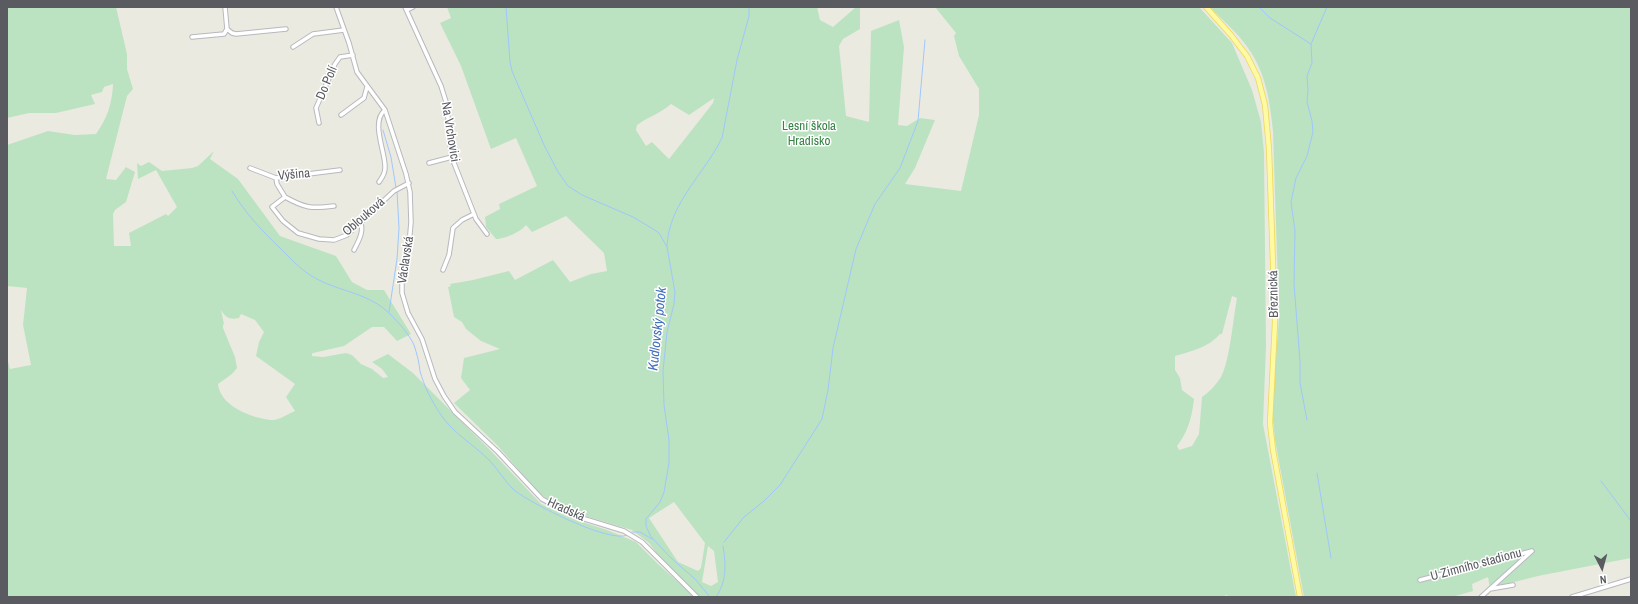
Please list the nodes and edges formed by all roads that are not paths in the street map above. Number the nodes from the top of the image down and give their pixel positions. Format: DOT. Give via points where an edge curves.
graph roads {
  1 [pos="225,7"];
  2 [pos="336,7"];
  3 [pos="413,7"];
  4 [pos="1206,7"];
  5 [pos="406,8"];
  6 [pos="227,29"];
  7 [pos="286,29"];
  8 [pos="344,30"];
  9 [pos="192,37"];
  10 [pos="293,47"];
  11 [pos="353,55"];
  12 [pos="367,87"];
  13 [pos="385,110"];
  14 [pos="341,115"];
  15 [pos="319,123"];
  16 [pos="452,157"];
  17 [pos="429,163"];
  18 [pos="250,168"];
  19 [pos="340,170"];
  20 [pos="276,178"];
  21 [pos="379,182"];
  22 [pos="409,183"];
  23 [pos="285,197"];
  24 [pos="334,206"];
  25 [pos="474,214"];
  26 [pos="360,222"];
  27 [pos="487,234"];
  28 [pos="354,250"];
  29 [pos="443,270"];
  30 [pos="449,404"];
  31 [pos="1631,579"];
  32 [pos="1420,580"];
  33 [pos="1513,585"];
  34 [pos="1490,589"];
  35 [pos="697,597"];
  36 [pos="1300,597"];
  37 [pos="1481,597"];
  38 [pos="1572,597"];
  1 -- 6 [label="street"];
  2 -- 8 [label="street, Václavská"];
  3 -- 5 [label="street"];
  4 -- 36 [label="main road, Březnická" via="1247,56 1258,78 1265,105 1269,142 1275,322 1270,423"];
  5 -- 16 [label="street, Na Vrchovici" via="443,93 447,106"];
  6 -- 7 [label="street" via="236,34"];
  6 -- 9 [label="street" via="224,34"];
  8 -- 10 [label="street" via="313,34"];
  8 -- 11 [label="street, Václavská"];
  11 -- 12 [label="street, Václavská" via="357,72"];
  11 -- 15 [label="street, Do Polí" via="340,57 334,64 316,108"];
  12 -- 13 [label="street, Václavská"];
  12 -- 14 [label="street" via="364,98"];
  13 -- 21 [label="street" via="380,115 379,125 386,170"];
  13 -- 22 [label="street, Václavská"];
  16 -- 17 [label="street"];
  16 -- 25 [label="street, Na Vrchovici"];
  18 -- 20 [label="street, Výšina"];
  19 -- 20 [label="street, Výšina"];
  20 -- 23 [label="street"];
  22 -- 26 [label="street, Oblouková" via="394,191"];
  22 -- 30 [label="street, Václavská" via="410,233 402,294 408,313 422,339 435,379"];
  23 -- 24 [label="street" via="304,207"];
  23 -- 26 [label="street, Oblouková" via="272,206 287,225 303,235 334,240 347,235"];
  25 -- 27 [label="street, Na Vrchovici"];
  25 -- 29 [label="street" via="453,228 449,255"];
  26 -- 28 [label="street" via="361,231"];
  30 -- 35 [label="street, Hradská" via="542,500 572,515 634,536"];
  31 -- 38 [label="street"];
  32 -- 34 [label="street, U Zimního stadionu" via="1531,552"];
  33 -- 34 [label="street"];
  34 -- 37 [label="street, U Zimního stadionu"];
}
